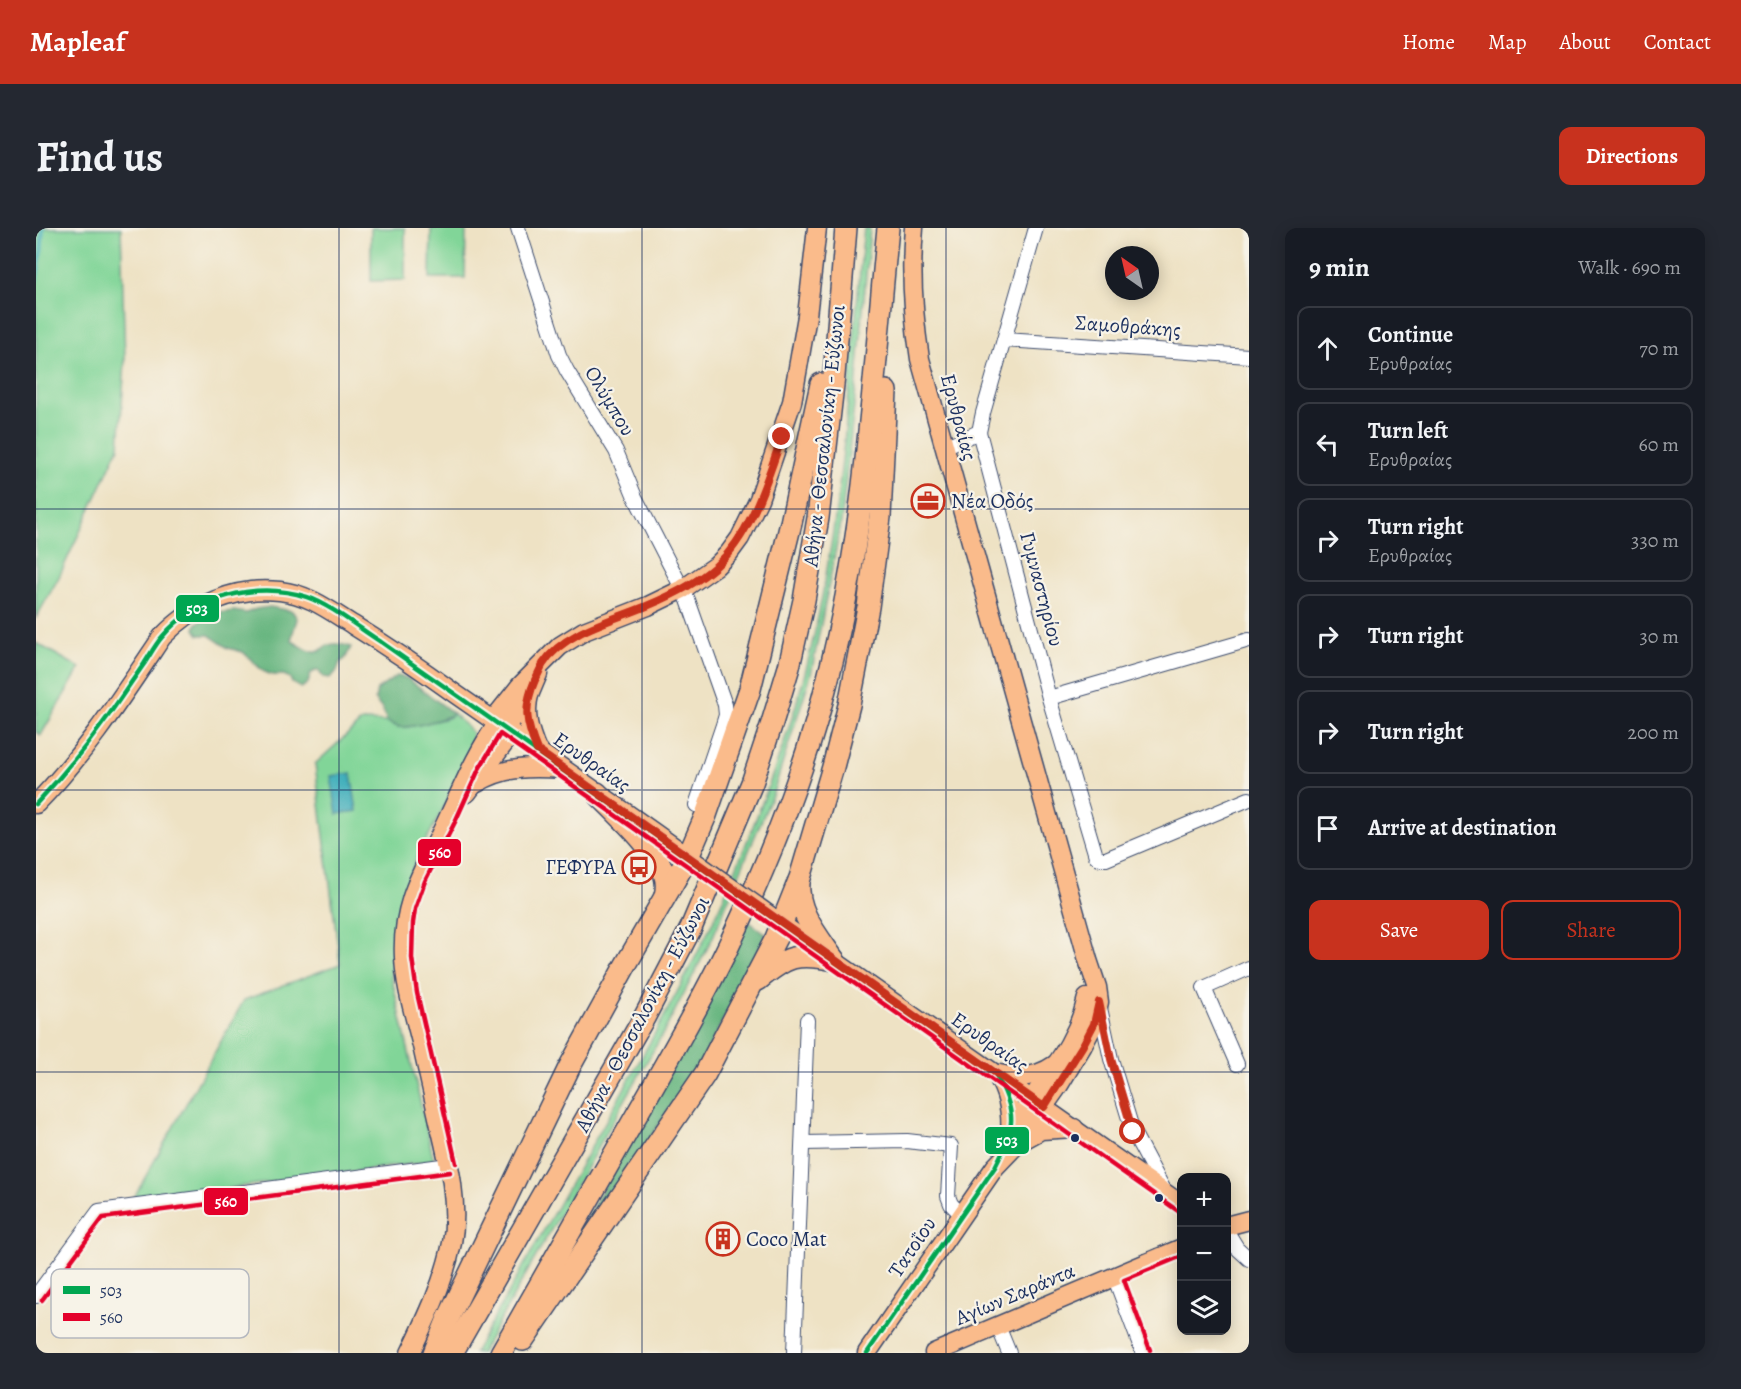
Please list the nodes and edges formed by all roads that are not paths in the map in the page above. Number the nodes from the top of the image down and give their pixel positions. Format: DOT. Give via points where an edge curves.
graph roads {
  1 [pos="518,228"];
  2 [pos="817,228"];
  3 [pos="846,228"];
  4 [pos="888,228"];
  5 [pos="914,228"];
  6 [pos="1036,228"];
  7 [pos="839,296"];
  8 [pos="880,301"];
  9 [pos="1004,340"];
  10 [pos="1249,356"];
  11 [pos="979,432"];
  12 [pos="944,447"];
  13 [pos="683,589"];
  14 [pos="1249,640"];
  15 [pos="543,664"];
  16 [pos="530,693"];
  17 [pos="1049,698"];
  18 [pos="502,726"];
  19 [pos="537,750"];
  20 [pos="563,769"];
  21 [pos="473,786"];
  22 [pos="597,793"];
  23 [pos="1249,800"];
  24 [pos="36,804"];
  25 [pos="701,810"];
  26 [pos="448,819"];
  27 [pos="694,861"];
  28 [pos="800,878"];
  29 [pos="661,904"];
  30 [pos="775,919"];
  31 [pos="834,960"];
  32 [pos="1088,960"];
  33 [pos="1249,968"];
  34 [pos="752,984"];
  35 [pos="1099,1002"];
  36 [pos="807,1020"];
  37 [pos="1060,1061"];
  38 [pos="1237,1064"];
  39 [pos="995,1073"];
  40 [pos="1038,1103"];
  41 [pos="1074,1128"];
  42 [pos="1015,1138"];
  43 [pos="804,1143"];
  44 [pos="449,1165"];
  45 [pos="1166,1194"];
  46 [pos="1177,1202"];
  47 [pos="962,1215"];
  48 [pos="1249,1220"];
  49 [pos="1230,1227"];
  50 [pos="1231,1236"];
  51 [pos="1177,1250"];
  52 [pos="1249,1259"];
  53 [pos="56,1269"];
  54 [pos="51,1276"];
  55 [pos="1114,1276"];
  56 [pos="36,1296"];
  57 [pos="998,1326"];
  58 [pos="410,1353"];
  59 [pos="434,1353"];
  60 [pos="452,1353"];
  61 [pos="501,1353"];
  62 [pos="514,1353"];
  63 [pos="794,1353"];
  64 [pos="867,1353"];
  65 [pos="934,1353"];
  66 [pos="1009,1353"];
  67 [pos="1143,1353"];
  1 -- 13 [label="street, Ολύμπου" via="559,355 616,451"];
  2 -- 13 [label="main road" via="798,376 770,470 740,538 729,553"];
  3 -- 7 [label="highway, Αθήνα - Θεσσαλονίκη - Εύζωνοι"];
  4 -- 8 [label="highway, Αθήνα - Θεσσαλονίκη - Εύζωνοι"];
  5 -- 12 [label="main road, Ερυθραίας" via="914,316 920,359"];
  6 -- 9 [label="street, Γυμναστηρίου"];
  7 -- 25 [label="highway" via="791,523 750,688"];
  7 -- 60 [label="highway, Αθήνα - Θεσσαλονίκη - Εύζωνοι" via="826,454 804,600 789,667 752,783 691,928 645,1016"];
  8 -- 28 [label="highway" via="886,392 883,486 874,567 849,705"];
  8 -- 61 [label="highway, Αθήνα - Θεσσαλονίκη - Εύζωνοι" via="859,525 844,610 828,679 790,798 729,945"];
  9 -- 10 [label="street, Σαμοθράκης"];
  9 -- 11 [label="street, Γυμναστηρίου"];
  11 -- 12 [label="street"];
  11 -- 17 [label="street, Γυμναστηρίου"];
  12 -- 32 [label="main road, Ερυθραίας"];
  13 -- 15 [label="main road" via="584,631 560,646"];
  13 -- 25 [label="street, Ολύμπου" via="722,693 726,715"];
  14 -- 17 [label="street"];
  15 -- 16 [label="main road"];
  15 -- 18 [label="main road" via="512,694"];
  16 -- 18 [label="main road"];
  16 -- 19 [label="main road" via="526,715"];
  17 -- 23 [label="street, Γυμναστηρίου" via="1096,856 1101,859"];
  18 -- 19 [label="main road, Ερυθραίας"];
  18 -- 21 [label="main road"];
  18 -- 24 [label="main road, Ερυθραίας" via="308,597 280,591 244,591 194,610 162,637 115,708"];
  18 -- 26 [label="main road" via="472,765"];
  19 -- 20 [label="main road, Ερυθραίας"];
  20 -- 21 [label="main road" via="508,770"];
  20 -- 22 [label="main road, Ερυθραίας"];
  21 -- 26 [label="main road"];
  22 -- 27 [label="main road, Ερυθραίας"];
  22 -- 29 [label="highway" via="657,859 666,880"];
  25 -- 27 [label="highway"];
  26 -- 44 [label="main road" via="408,907 404,958"];
  27 -- 29 [label="highway"];
  27 -- 30 [label="main road, Ερυθραίας, bridge"];
  28 -- 30 [label="highway"];
  28 -- 31 [label="highway" via="802,909"];
  29 -- 59 [label="highway" via="569,1068"];
  30 -- 31 [label="main road, Ερυθραίας"];
  30 -- 34 [label="highway"];
  31 -- 34 [label="highway" via="805,955 788,959"];
  31 -- 39 [label="main road, Ερυθραίας"];
  32 -- 35 [label="main road, Ερυθραίας"];
  32 -- 37 [label="main road, Ερυθραίας" via="1090,980 1083,1018"];
  33 -- 38 [label="street" via="1203,988"];
  34 -- 62 [label="highway" via="705,1074"];
  35 -- 40 [label="main road, Ερυθραίας" via="1083,1045"];
  35 -- 45 [label="street, Ερυθραίας" via="1133,1132"];
  36 -- 43 [label="street"];
  37 -- 39 [label="main road" via="1036,1075 1008,1077"];
  37 -- 40 [label="main road, Ερυθραίας"];
  39 -- 40 [label="main road, Ερυθραίας"];
  39 -- 42 [label="main road" via="1009,1102"];
  40 -- 41 [label="main road, Ερυθραίας"];
  40 -- 42 [label="main road, Τατοΐου"];
  41 -- 42 [label="main road" via="1041,1130"];
  41 -- 45 [label="main road, Ερυθραίας"];
  42 -- 47 [label="main road, Τατοΐου"];
  43 -- 47 [label="street" via="907,1141 951,1146 948,1196"];
  43 -- 63 [label="street"];
  44 -- 53 [label="street" via="99,1211"];
  44 -- 58 [label="main road" via="454,1214 452,1242 442,1281"];
  45 -- 46 [label="main road, Ερυθραίας"];
  47 -- 64 [label="main road, Τατοΐου"];
  48 -- 49 [label="main road"];
  50 -- 52 [label="street"];
  51 -- 55 [label="main road, Αγίων Σαράντα"];
  54 -- 56 [label="street"];
  55 -- 57 [label="main road, Αγίων Σαράντα"];
  55 -- 67 [label="street"];
  57 -- 65 [label="main road, Αγίων Σαράντα"];
  57 -- 66 [label="street"];
}
